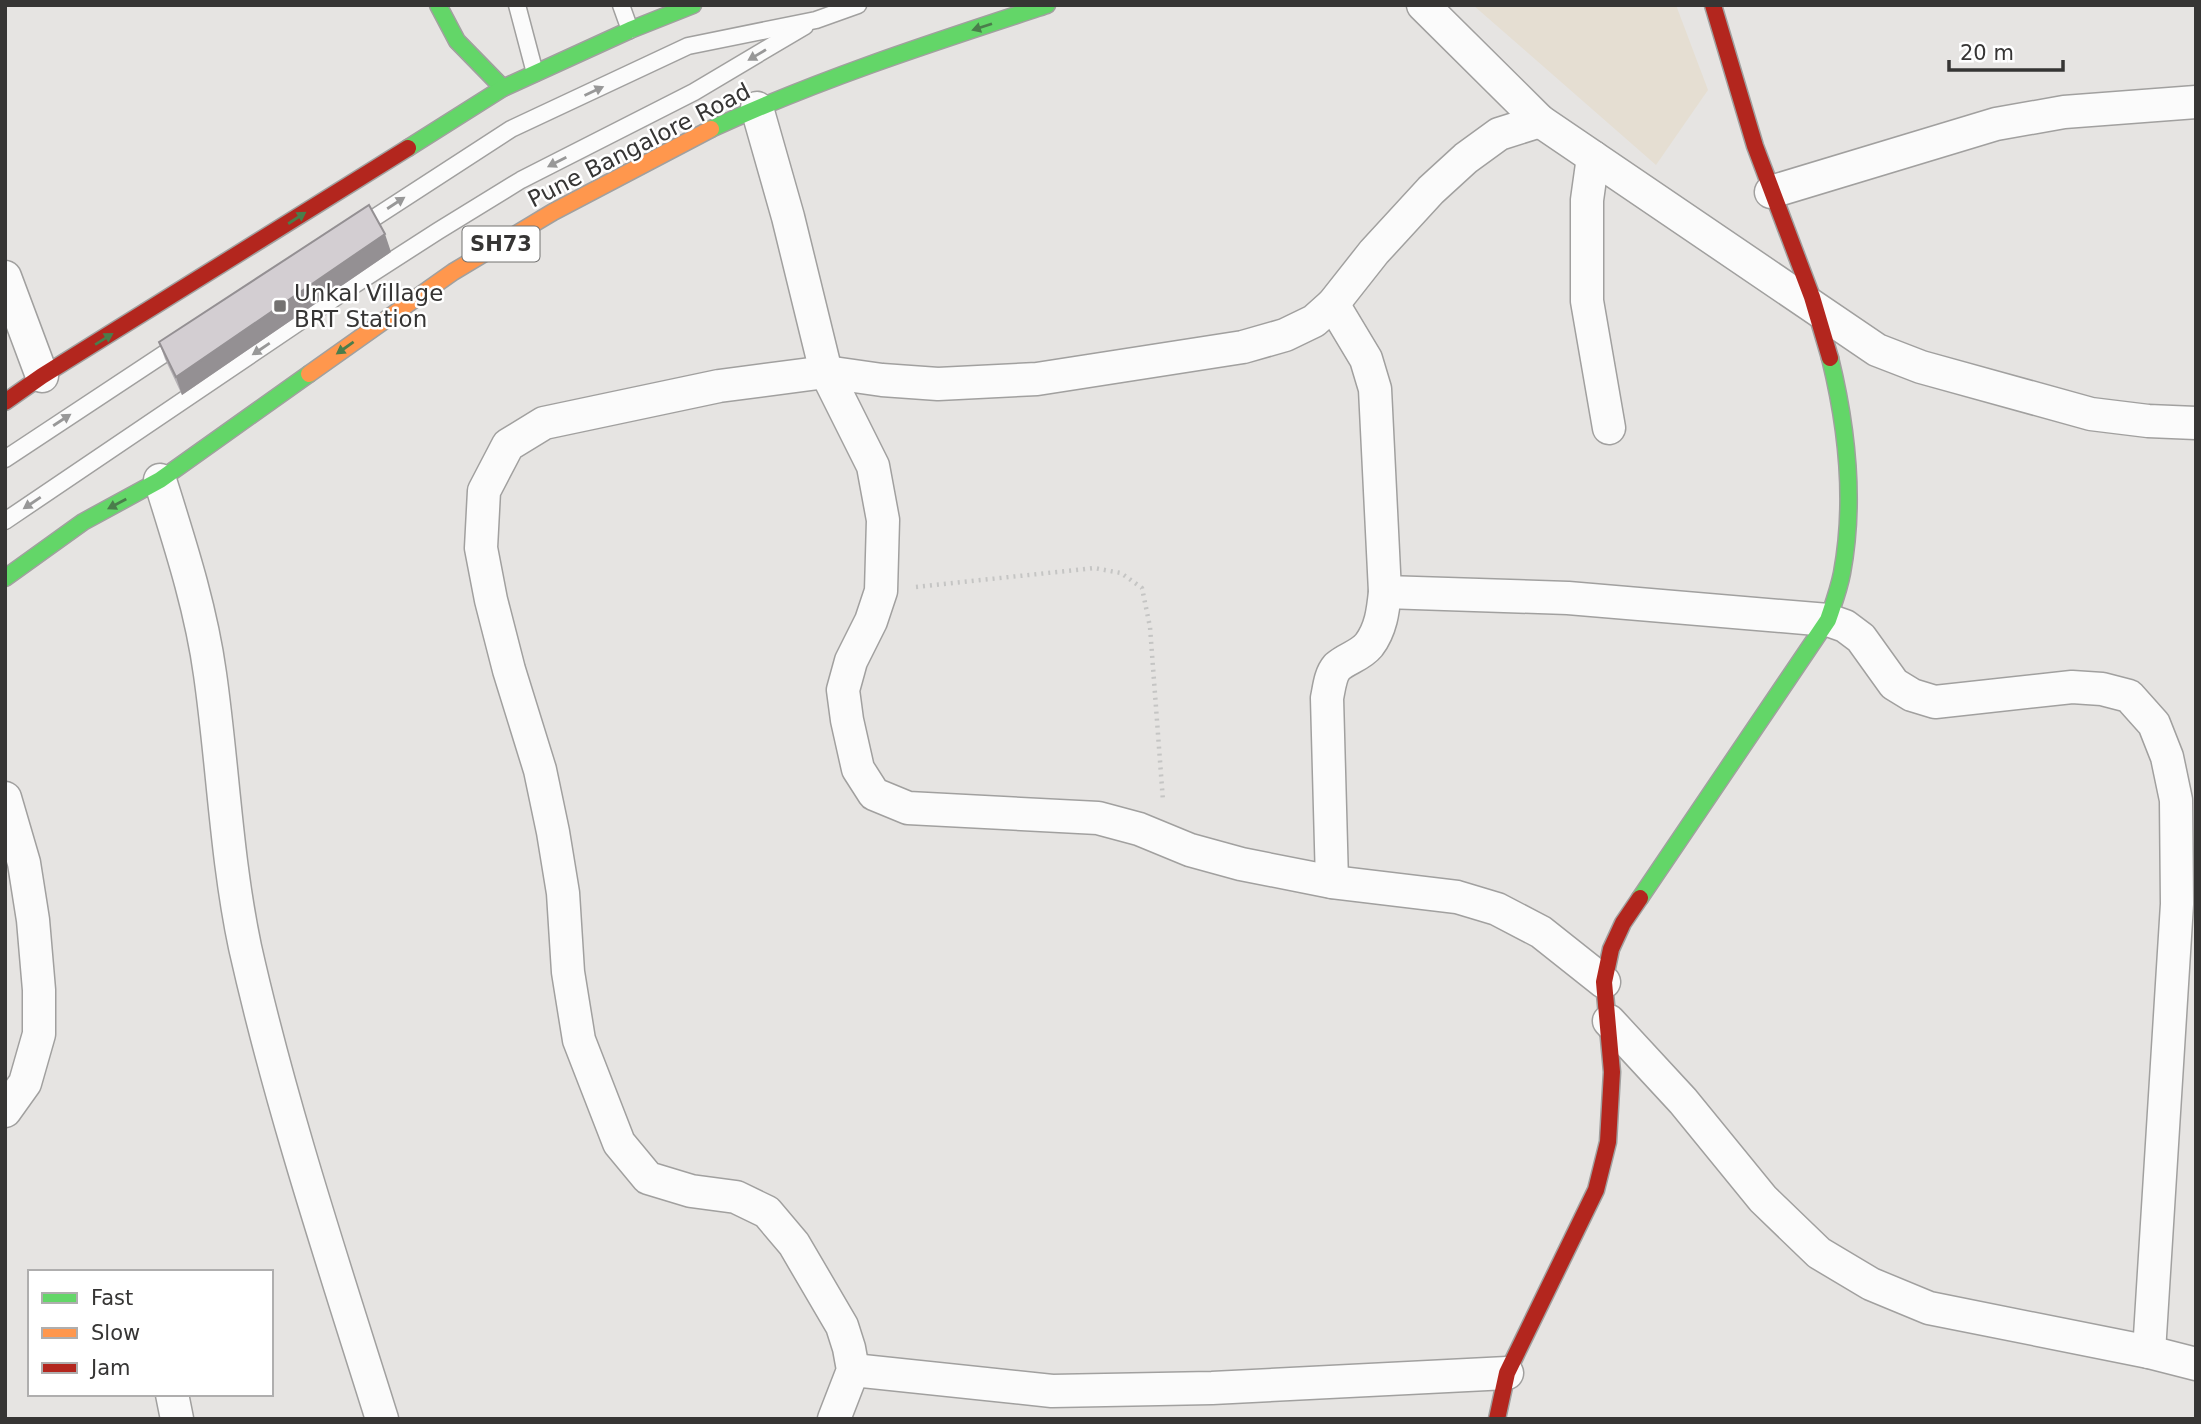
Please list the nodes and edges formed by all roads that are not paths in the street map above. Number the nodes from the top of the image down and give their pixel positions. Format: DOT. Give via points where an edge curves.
graph roads {
  1 [pos="438,5"];
  2 [pos="517,5"];
  3 [pos="621,5"];
  4 [pos="693,5"];
  5 [pos="858,5"];
  6 [pos="1047,5"];
  7 [pos="1423,5"];
  8 [pos="1713,5"];
  9 [pos="816,20"];
  10 [pos="630,30"];
  11 [pos="535,73"];
  12 [pos="503,88"];
  13 [pos="2196,102"];
  14 [pos="757,108"];
  15 [pos="1540,121"];
  16 [pos="1593,157"];
  17 [pos="1771,192"];
  18 [pos="348,234"];
  19 [pos="5,277"];
  20 [pos="1333,304"];
  21 [pos="1817,310"];
  22 [pos="194,334"];
  23 [pos="826,372"];
  24 [pos="43,376"];
  25 [pos="5,402"];
  26 [pos="2196,423"];
  27 [pos="1608,428"];
  28 [pos="5,459"];
  29 [pos="160,480"];
  30 [pos="5,521"];
  31 [pos="5,578"];
  32 [pos="1385,592"];
  33 [pos="1828,620"];
  34 [pos="5,798"];
  35 [pos="1332,882"];
  36 [pos="1604,982"];
  37 [pos="1609,1021"];
  38 [pos="5,1111"];
  39 [pos="2150,1352"];
  40 [pos="2196,1364"];
  41 [pos="853,1370"];
  42 [pos="1507,1373"];
  43 [pos="172,1396"];
  44 [pos="177,1419"];
  45 [pos="382,1419"];
  46 [pos="834,1419"];
  47 [pos="1497,1419"];
  1 -- 12 [label="main road" via="463,50"];
  2 -- 11 [label="lane"];
  3 -- 10 [label="lane"];
  4 -- 10 [label="main road"];
  5 -- 9 [label="lane"];
  6 -- 14 [label="main road, Pune Bangalore Road / SH73, one-way"];
  7 -- 15 [label="street"];
  8 -- 17 [label="main road"];
  18 -- 9 [label="lane, one-way" via="511,130 688,46"];
  9 -- 30 [label="lane, one-way" via="694,92 521,180 474,209"];
  10 -- 11 [label="main road"];
  11 -- 12 [label="main road"];
  24 -- 12 [label="main road, one-way"];
  13 -- 17 [label="street" via="2064,112 1996,124"];
  14 -- 23 [label="street"];
  14 -- 29 [label="main road, Pune Bangalore Road / SH73, one-way" via="553,212 453,272"];
  15 -- 16 [label="street"];
  15 -- 20 [label="street" via="1499,134 1466,158 1374,252"];
  16 -- 21 [label="street"];
  16 -- 27 [label="street" via="1587,200 1587,301"];
  17 -- 21 [label="main road"];
  19 -- 24 [label="street"];
  20 -- 23 [label="street" via="1314,321 1243,347 1037,379 938,384"];
  20 -- 32 [label="street" via="1366,359 1375,389"];
  21 -- 26 [label="street" via="1877,350 1922,367 2091,414"];
  21 -- 33 [label="main road" via="1836,379 1845,456 1843,571"];
  28 -- 22 [label="lane, one-way"];
  23 -- 35 [label="street" via="873,466 883,520 881,591 843,690 858,769 874,794 908,808 1098,818 1241,864"];
  23 -- 41 [label="street" via="719,386 544,423 508,445 484,491 481,548 553,832 579,1041 620,1143 648,1178 691,1191 736,1197 767,1212 819,1283 842,1326"];
  24 -- 25 [label="main road"];
  29 -- 31 [label="main road, Pune Bangalore Road / SH73, one-way" via="83,522"];
  29 -- 45 [label="street" via="191,579 210,672 245,946 289,1118"];
  32 -- 33 [label="street" via="1568,598"];
  32 -- 35 [label="street" via="1381,623 1369,645 1337,667 1327,698"];
  33 -- 36 [label="main road" via="1623,923"];
  33 -- 39 [label="street" via="1861,638 1894,684 1912,695 1935,702 2072,687 2102,689 2129,696 2154,724 2167,757 2175,800 2177,904"];
  34 -- 38 [label="street" via="24,863 33,919 39,1034 25,1083"];
  35 -- 36 [label="street" via="1457,897 1497,909 1541,932"];
  36 -- 37 [label="main road"];
  37 -- 39 [label="street" via="1683,1101 1763,1199 1819,1252 1860,1278 1929,1308"];
  37 -- 42 [label="main road" via="1608,1142 1595,1190"];
  39 -- 40 [label="street"];
  41 -- 42 [label="street" via="1052,1391"];
  41 -- 46 [label="street"];
  42 -- 47 [label="main road"];
  43 -- 44 [label="street"];
}
